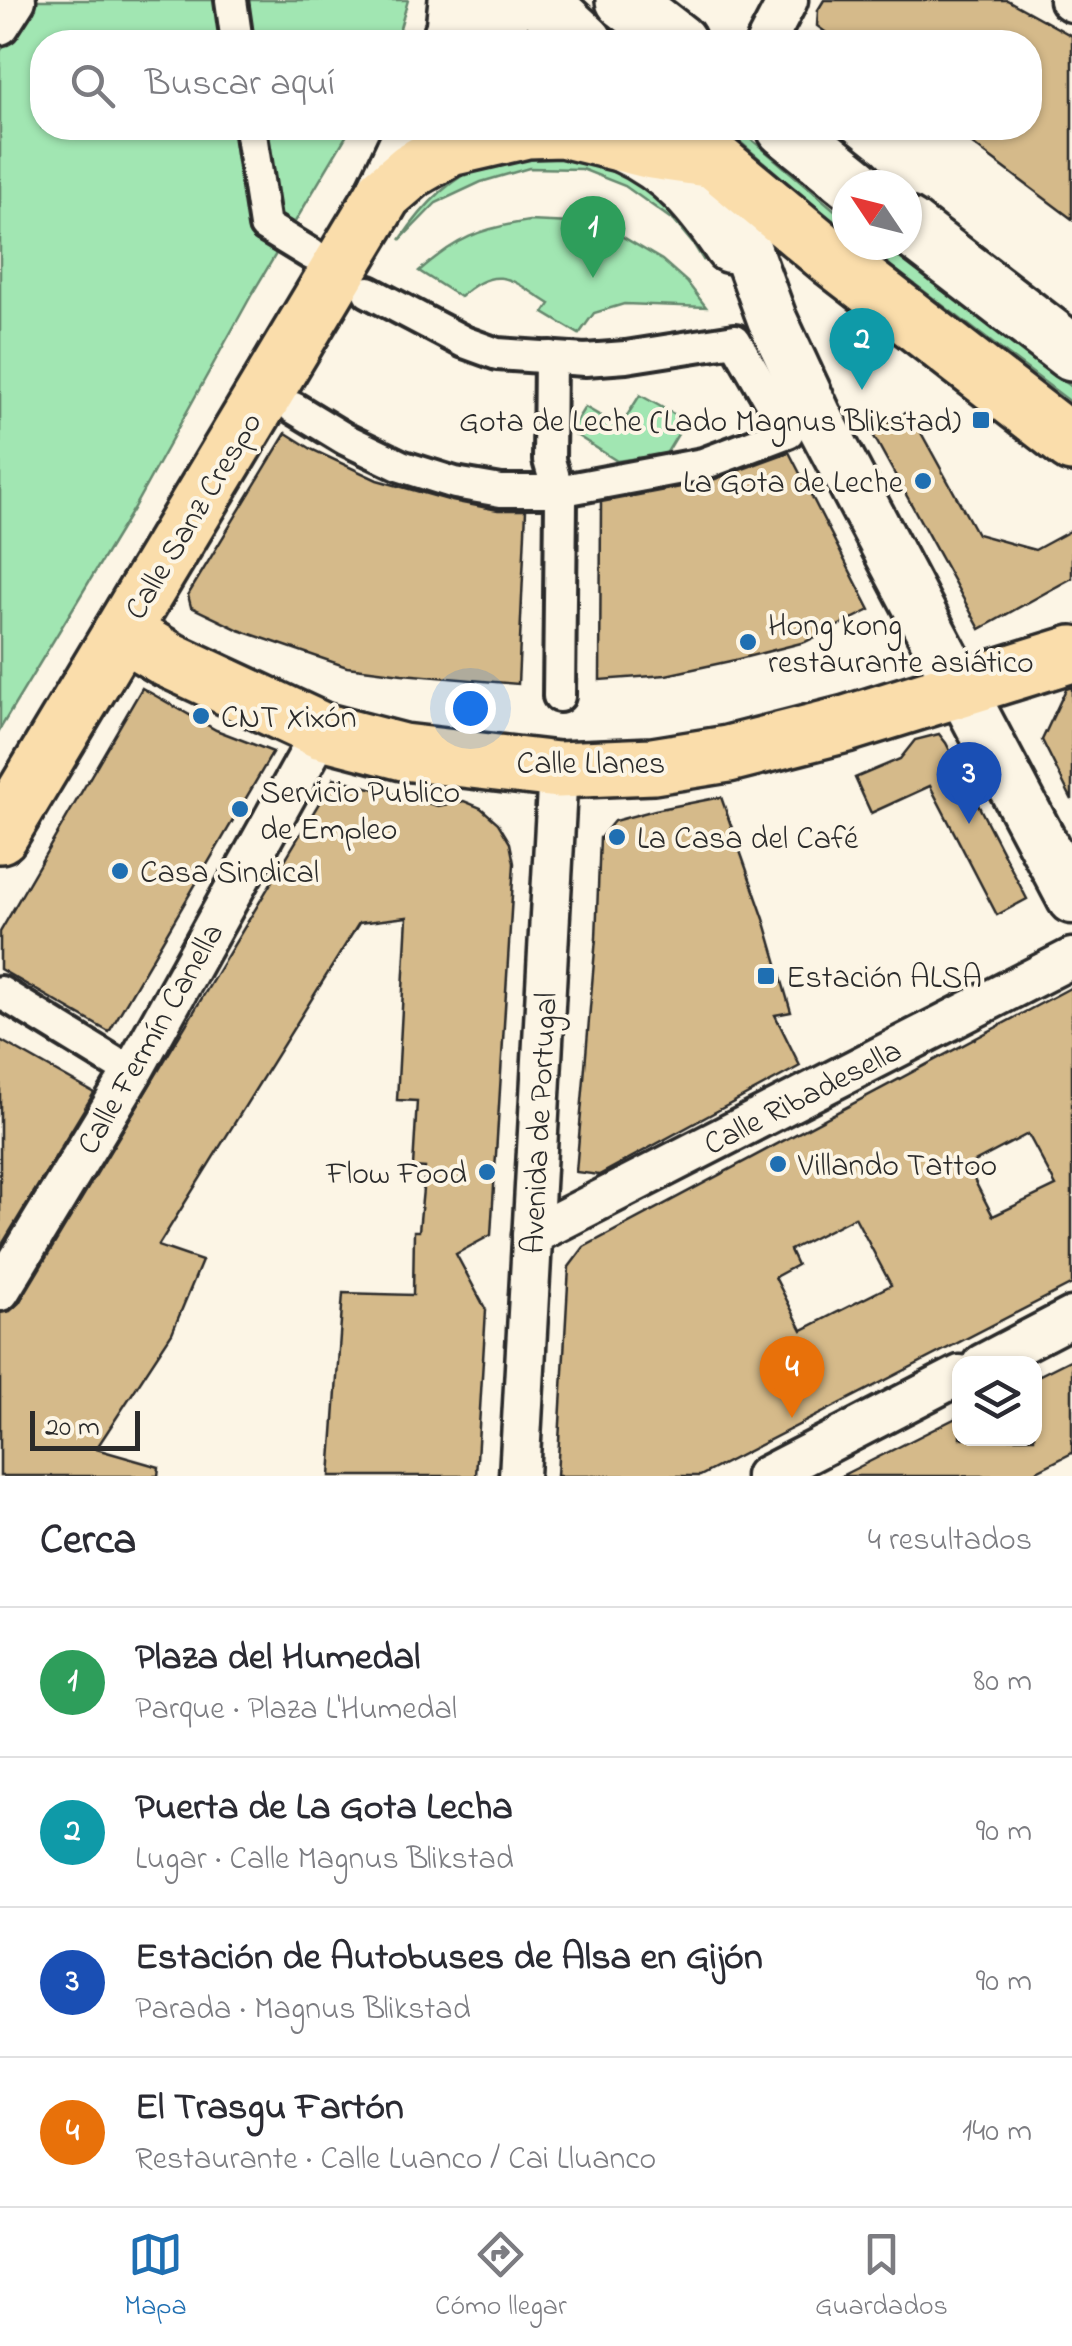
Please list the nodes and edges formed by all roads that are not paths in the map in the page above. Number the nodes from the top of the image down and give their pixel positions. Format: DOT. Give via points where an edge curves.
graph roads {
  1 [pos="16,0"];
  2 [pos="231,0"];
  3 [pos="504,0"];
  4 [pos="540,0"];
  5 [pos="624,0"];
  6 [pos="788,0"];
  7 [pos="460,23"];
  8 [pos="0,26"];
  9 [pos="236,30"];
  10 [pos="572,30"];
  11 [pos="663,30"];
  12 [pos="772,30"];
  13 [pos="252,140"];
  14 [pos="409,140"];
  15 [pos="431,140"];
  16 [pos="484,140"];
  17 [pos="603,140"];
  18 [pos="608,140"];
  19 [pos="800,140"];
  20 [pos="696,144"];
  21 [pos="837,170"];
  22 [pos="384,194"];
  23 [pos="922,238"];
  24 [pos="310,254"];
  25 [pos="369,292"];
  26 [pos="772,320"];
  27 [pos="1072,353"];
  28 [pos="550,357"];
  29 [pos="294,408"];
  30 [pos="1072,444"];
  31 [pos="559,496"];
  32 [pos="122,632"];
  33 [pos="1072,654"];
  34 [pos="962,687"];
  35 [pos="559,696"];
  36 [pos="322,731"];
  37 [pos="558,770"];
  38 [pos="0,835"];
  39 [pos="1072,899"];
  40 [pos="1072,958"];
  41 [pos="0,992"];
  42 [pos="132,1073"];
  43 [pos="532,1235"];
  44 [pos="0,1291"];
  45 [pos="1072,1317"];
  46 [pos="997,1356"];
  47 [pos="952,1379"];
  48 [pos="518,1476"];
  49 [pos="765,1476"];
  1 -- 8 [label="street"];
  2 -- 9 [label="street"];
  3 -- 7 [label="main road" via="503,12"];
  4 -- 10 [label="main road"];
  5 -- 11 [label="main road"];
  6 -- 12 [label="street"];
  13 -- 24 [label="street" via="266,226"];
  14 -- 22 [label="main road, Calle Sanz Crespo"];
  15 -- 22 [label="main road, Calle Sanz Crespo"];
  16 -- 22 [label="main road" via="420,164"];
  17 -- 26 [label="street" via="686,190"];
  18 -- 20 [label="main road" via="652,152"];
  19 -- 21 [label="main road"];
  20 -- 26 [label="street"];
  20 -- 30 [label="main road"];
  22 -- 32 [label="main road, Calle Sanz Crespo"];
  23 -- 27 [label="main road"];
  25 -- 28 [label="street" via="497,354"];
  26 -- 34 [label="street"];
  28 -- 31 [label="street" via="549,460"];
  28 -- 31 [label="street" via="585,360 735,340 788,432 703,464"];
  29 -- 31 [label="street" via="401,466 456,483"];
  31 -- 35 [label="street"];
  32 -- 36 [label="main road, Calle Llanes"];
  32 -- 38 [label="main road, Calle Sanz Crespo"];
  33 -- 34 [label="main road, Calle Llanes"];
  34 -- 37 [label="main road, Calle Llanes" via="728,754"];
  34 -- 39 [label="street"];
  36 -- 37 [label="main road, Calle Llanes" via="403,752"];
  36 -- 42 [label="street, Calle Fermín Canella"];
  37 -- 43 [label="street, Avenida de Portugal"];
  40 -- 43 [label="street, Calle Ribadesella"];
  41 -- 42 [label="street"];
  42 -- 44 [label="street, Calle Fermín Canella"];
  43 -- 48 [label="street, Avenida de Portugal"];
  45 -- 46 [label="street"];
  47 -- 49 [label="street"];
}
